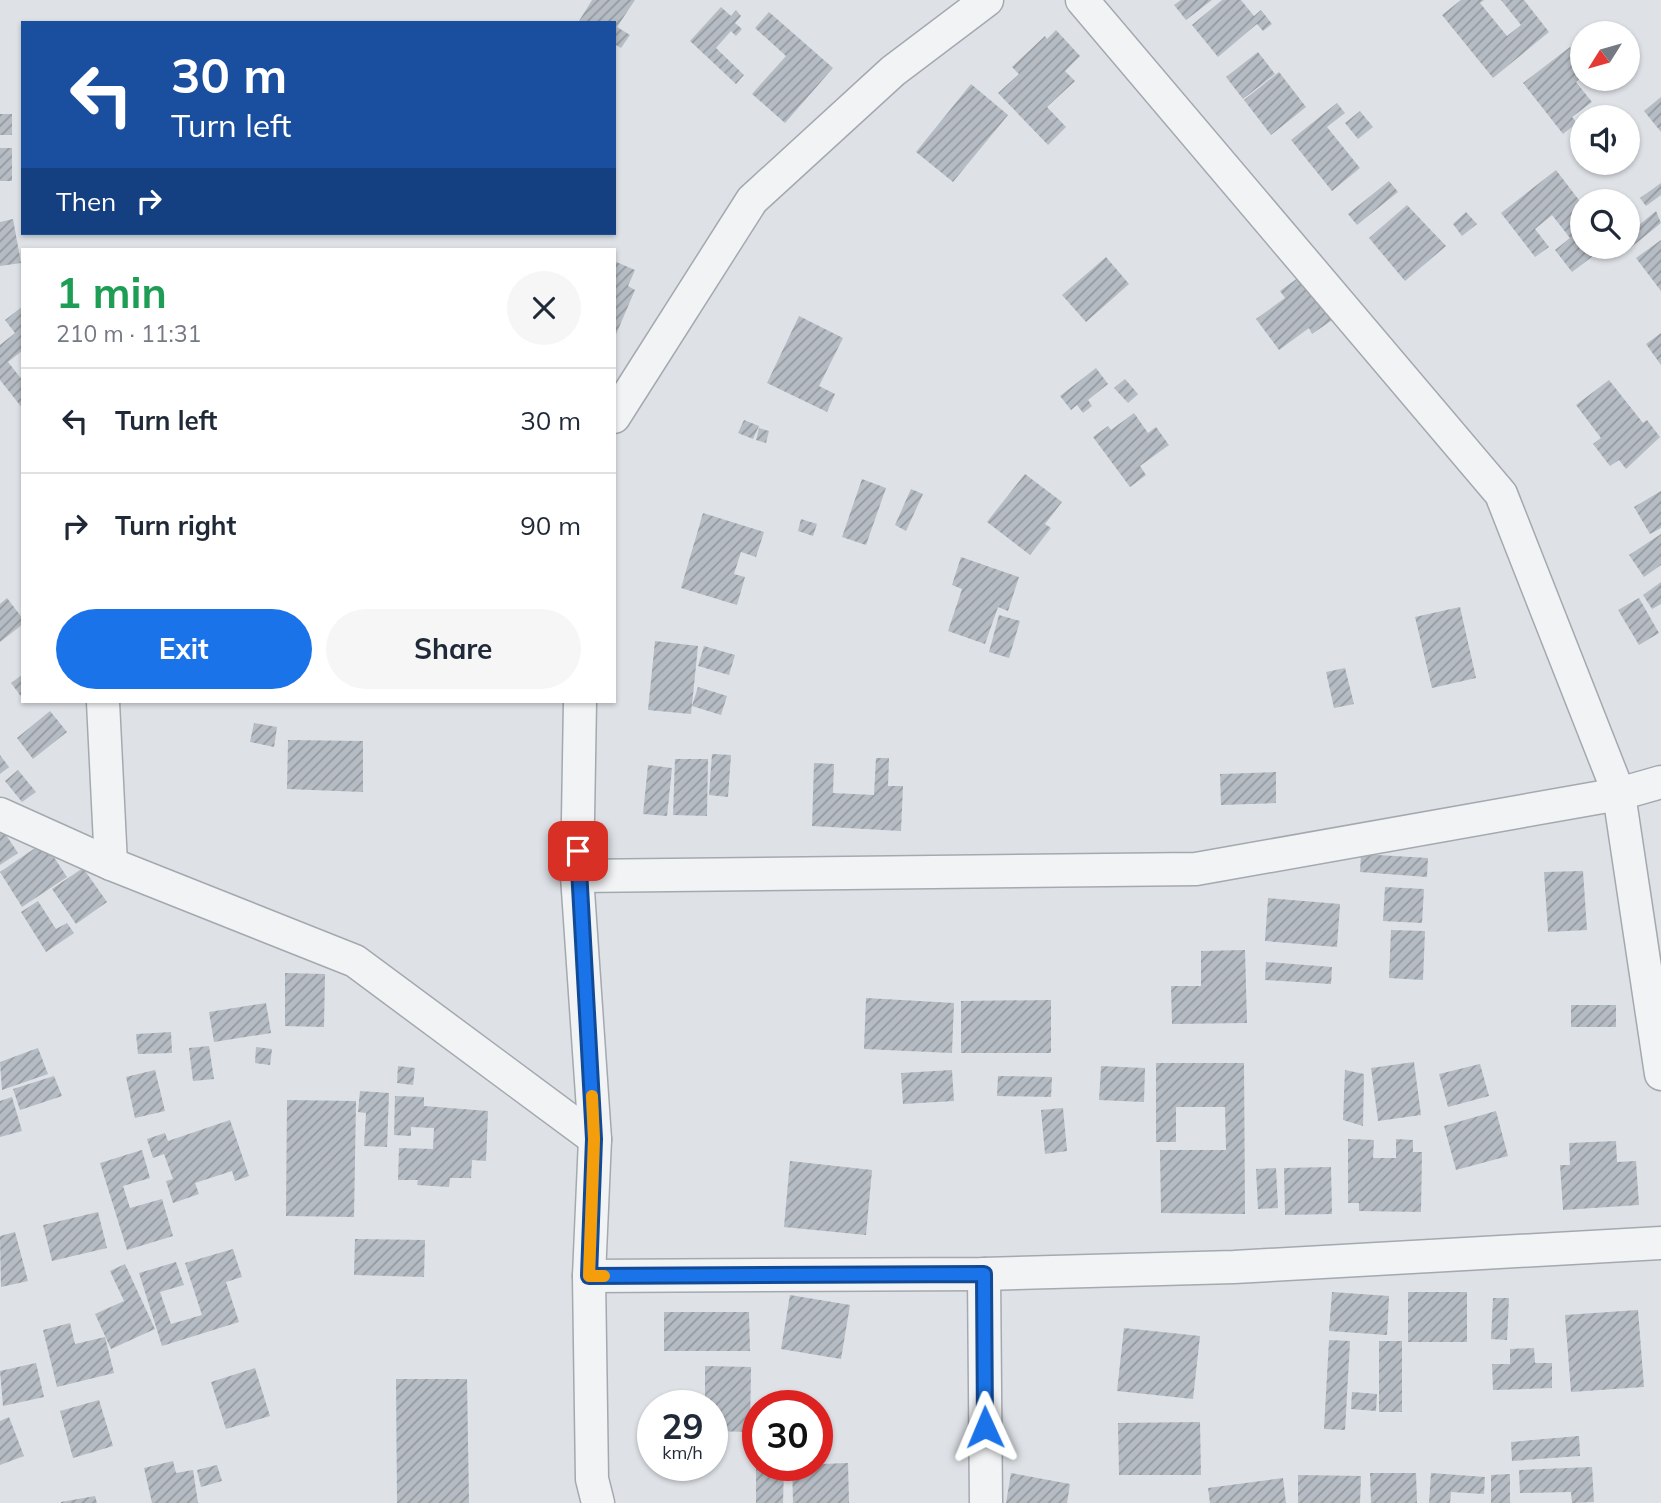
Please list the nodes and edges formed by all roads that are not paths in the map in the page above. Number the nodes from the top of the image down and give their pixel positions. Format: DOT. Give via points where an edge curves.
graph roads {
  1 [pos="987,0"];
  2 [pos="1082,0"];
  3 [pos="616,414"];
  4 [pos="103,703"];
  5 [pos="580,703"];
  6 [pos="1661,782"];
  7 [pos="1619,794"];
  8 [pos="0,814"];
  9 [pos="111,864"];
  10 [pos="577,876"];
  11 [pos="1661,1074"];
  12 [pos="594,1139"];
  13 [pos="1661,1243"];
  14 [pos="984,1274"];
  15 [pos="589,1276"];
  16 [pos="598,1503"];
  17 [pos="986,1503"];
  1 -- 3 [label="street" via="893,71 752,200"];
  2 -- 7 [label="street" via="1501,494"];
  4 -- 9 [label="street"];
  5 -- 10 [label="street"];
  6 -- 7 [label="street"];
  7 -- 10 [label="street" via="1196,869"];
  7 -- 11 [label="street"];
  8 -- 9 [label="street"];
  9 -- 12 [label="street" via="355,961"];
  10 -- 12 [label="street"];
  12 -- 15 [label="street"];
  13 -- 14 [label="street" via="1234,1267"];
  14 -- 15 [label="street"];
  14 -- 17 [label="street"];
  15 -- 16 [label="street" via="592,1479"];
}
